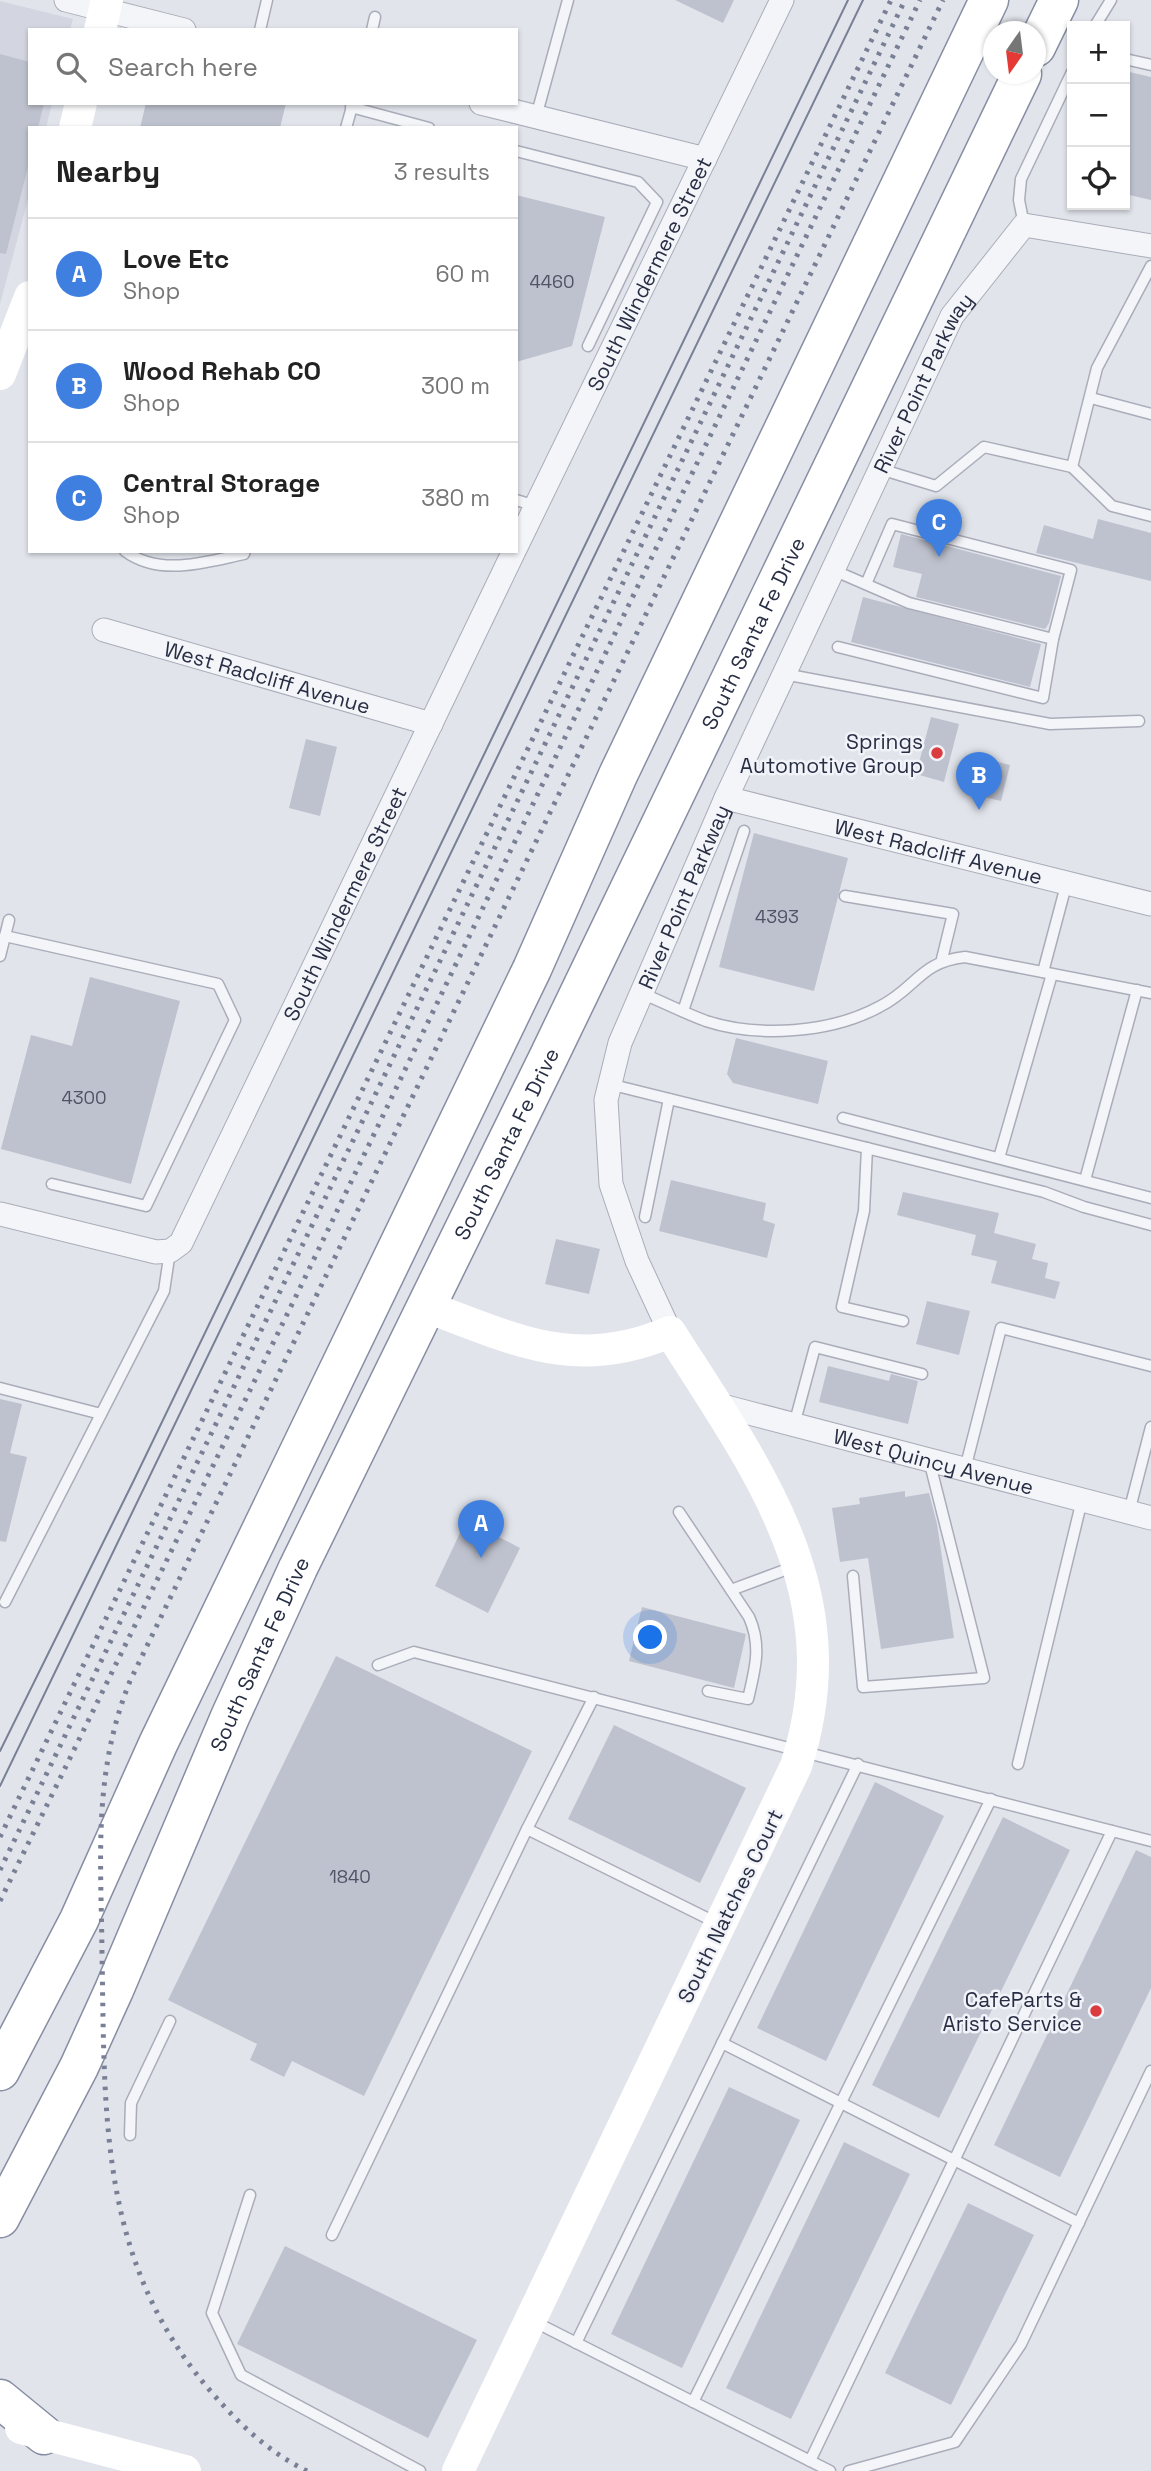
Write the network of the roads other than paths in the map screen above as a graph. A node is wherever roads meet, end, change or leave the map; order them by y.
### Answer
1 (66, 0) edge
2 (267, 0) edge
3 (568, 0) edge
4 (782, 0) edge
5 (989, 0) edge
6 (1059, 0) edge
7 (1111, 0) edge
8 (104, 13) edge
9 (375, 17) dead end
10 (1098, 21) edge
11 (1046, 25) edge
12 (175, 28) edge
13 (260, 28) edge
14 (372, 28) edge
15 (1130, 60) edge
16 (1151, 65) edge
17 (1067, 82) edge
18 (1018, 84) edge
19 (81, 105) edge
20 (352, 105) edge
21 (489, 105) edge
22 (536, 117) junction
23 (75, 126) edge
24 (347, 126) edge
25 (422, 126) edge
26 (518, 151) edge
27 (705, 159) junction
28 (1024, 225) junction
29 (1151, 246) edge
30 (1149, 273) edge
31 (28, 302) edge
32 (588, 346) dead end
33 (0, 374) edge
34 (1091, 398) junction
35 (1151, 414) edge
36 (1072, 467) junction
37 (880, 469) junction
38 (526, 503) edge
39 (1151, 516) edge
40 (518, 536) edge
41 (128, 553) edge
42 (244, 553) edge
43 (513, 553) edge
44 (833, 570) junction
45 (866, 584) junction
46 (104, 630) dead end
47 (1053, 639) junction
48 (838, 647) dead end
49 (784, 674) junction
50 (1139, 721) dead end
51 (431, 724) junction
52 (726, 798) junction
53 (744, 831) dead end
54 (1064, 893) dead end
55 (845, 896) dead end
56 (1151, 904) edge
57 (9, 920) dead end
58 (5, 936) junction
59 (0, 956) edge
60 (942, 959) junction
61 (1048, 973) junction
62 (1137, 990) junction
63 (641, 993) junction
64 (1151, 993) edge
65 (683, 1010) junction
66 (609, 1084) junction
67 (669, 1099) junction
68 (843, 1118) dead end
69 (867, 1148) junction
70 (999, 1158) junction
71 (1085, 1180) junction
72 (52, 1184) dead end
73 (1151, 1198) edge
74 (0, 1214) edge
75 (645, 1217) dead end
76 (1151, 1224) edge
77 (170, 1251) junction
78 (427, 1307) junction
79 (903, 1321) dead end
80 (670, 1332) junction
81 (1151, 1366) edge
82 (922, 1374) dead end
83 (0, 1388) edge
84 (715, 1404) junction
85 (101, 1414) junction
86 (794, 1425) junction
87 (1151, 1427) edge
88 (929, 1460) junction
89 (965, 1469) junction
90 (1082, 1500) junction
91 (679, 1512) dead end
92 (1140, 1515) edge
93 (799, 1565) junction
94 (853, 1576) dead end
95 (731, 1590) junction
96 (5, 1602) dead end
97 (378, 1665) dead end
98 (708, 1692) dead end
99 (594, 1698) junction
100 (801, 1749) junction
101 (1018, 1763) dead end
102 (858, 1764) junction
103 (990, 1799) junction
104 (527, 1829) junction
105 (1112, 1831) junction
106 (1151, 1841) edge
107 (721, 1925) junction
108 (170, 2021) dead end
109 (722, 2043) junction
110 (0, 2071) edge
111 (1151, 2071) edge
112 (841, 2103) junction
113 (54, 2115) junction
114 (130, 2135) dead end
115 (955, 2159) junction
116 (250, 2195) dead end
117 (0, 2218) edge
118 (1079, 2223) junction
119 (332, 2235) dead end
120 (0, 2245) edge
121 (530, 2320) junction
122 (576, 2343) junction
123 (0, 2399) edge
124 (693, 2402) junction
125 (0, 2423) edge
126 (44, 2434) junction
127 (810, 2461) junction
128 (185, 2471) edge
129 (420, 2471) edge
130 (458, 2471) edge
131 (830, 2471) edge
132 (849, 2471) edge

1 - 8 street
2 - 13 lane
3 - 22 lane
4 - 27 street, South Windermere Street
5 - 110 highway
6 - 11 highway
7 - 10 lane
8 - 12 street
9 - 14 lane
15 - 16 lane
17 - 28 lane
18 - 78 highway, South Santa Fe Drive
19 - 23 street
20 - 24 lane
20 - 25 lane
21 - 22 street
22 - 27 street
26 - 32 lane
27 - 38 street, South Windermere Street
28 - 29 street
28 - 37 street, River Point Parkway
30 - 34 lane
31 - 33 street
34 - 35 lane
34 - 36 lane
36 - 37 lane
36 - 39 lane
37 - 44 street, River Point Parkway
38 - 40 street, South Windermere Street
41 - 42 lane
43 - 51 street, South Windermere Street
44 - 45 lane
44 - 49 street, River Point Parkway
45 - 47 lane
45 - 47 lane
46 - 51 street, West Radcliff Avenue
47 - 48 lane
49 - 50 lane
49 - 52 street, River Point Parkway
51 - 77 street, South Windermere Street
52 - 56 street, West Radcliff Avenue
52 - 63 street, River Point Parkway
53 - 65 lane
54 - 61 lane
55 - 60 lane
57 - 58 lane
58 - 59 lane
58 - 72 lane
60 - 61 lane
60 - 65 lane
61 - 62 lane
61 - 70 lane
62 - 64 lane
62 - 71 lane
63 - 65 lane
63 - 66 street, River Point Parkway
66 - 67 lane
66 - 80 street, River Point Parkway
67 - 69 lane
67 - 75 lane
68 - 70 lane
69 - 76 lane
69 - 79 lane
70 - 71 lane
71 - 73 lane
74 - 77 street
77 - 85 lane
78 - 80 street
78 - 113 highway, South Santa Fe Drive
80 - 84 street, South Natches Court
81 - 89 lane
82 - 86 lane
83 - 85 lane
84 - 86 street, West Quincy Avenue
84 - 93 street, South Natches Court
85 - 96 lane
86 - 88 street, West Quincy Avenue
87 - 92 lane
88 - 89 street, West Quincy Avenue
88 - 94 lane
89 - 90 street, West Quincy Avenue
90 - 92 street, West Quincy Avenue
90 - 101 lane
91 - 95 lane
93 - 95 lane
93 - 100 street, South Natches Court
95 - 98 lane
97 - 99 lane
99 - 100 lane
99 - 104 lane
100 - 102 lane
100 - 107 street, South Natches Court
102 - 103 lane
102 - 109 lane
103 - 105 lane
103 - 112 lane
104 - 107 lane
104 - 119 lane
105 - 106 lane
105 - 115 lane
107 - 121 street, South Natches Court
108 - 114 lane
109 - 112 lane
109 - 122 lane
111 - 118 lane
112 - 115 lane
112 - 124 lane
113 - 117 highway, South Santa Fe Drive
113 - 120 highway
115 - 118 lane
115 - 127 lane
116 - 129 lane
118 - 132 lane
121 - 122 lane
121 - 130 street, South Natches Court
122 - 124 lane
123 - 126 highway
124 - 127 lane
125 - 126 street
126 - 128 street
127 - 131 lane

